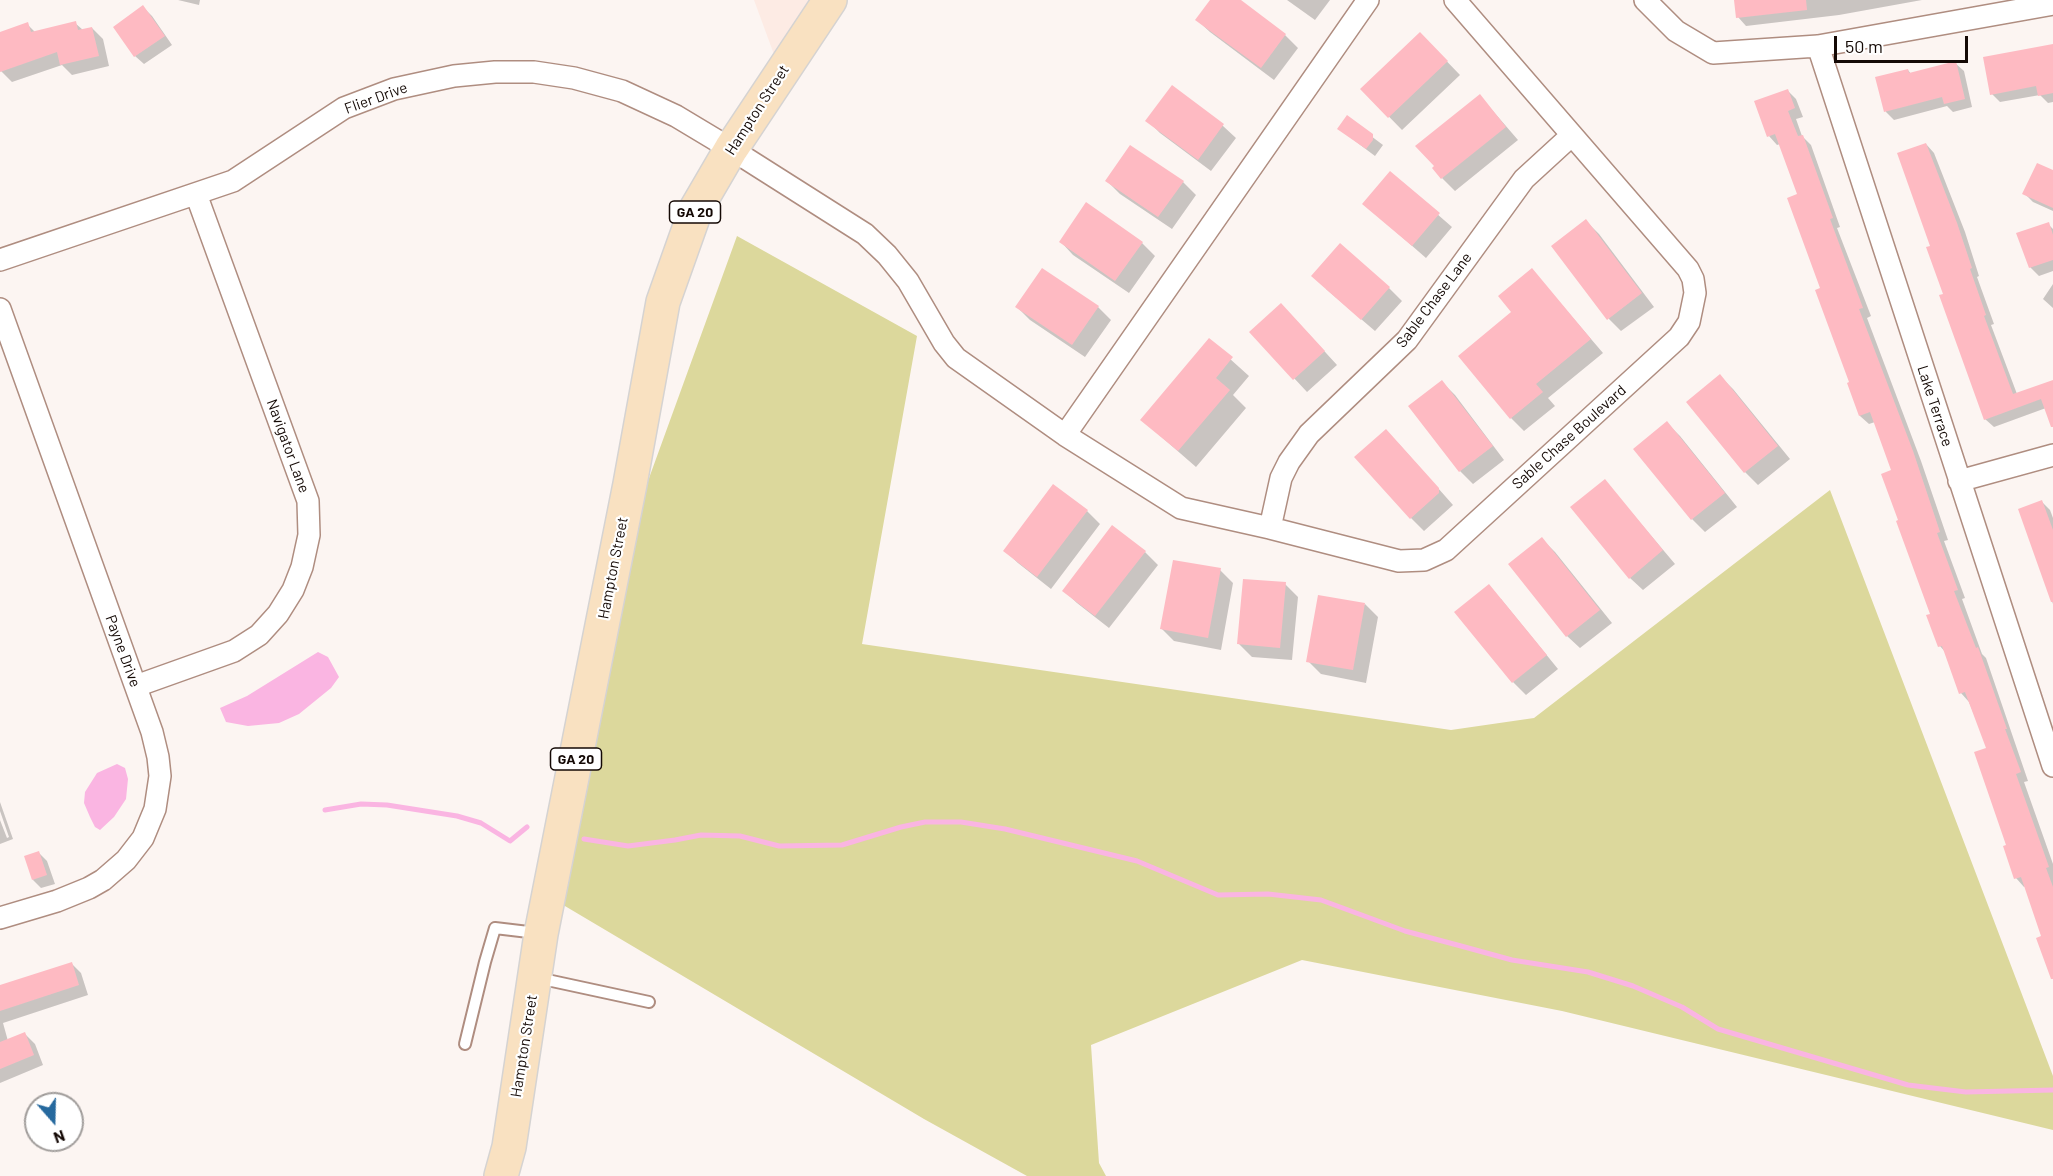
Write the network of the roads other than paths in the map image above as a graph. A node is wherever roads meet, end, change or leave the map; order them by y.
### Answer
1 (830, 0) edge
2 (1368, 0) edge
3 (1455, 0) edge
4 (1646, 0) edge
5 (2053, 4) edge
6 (1818, 46) junction
7 (1572, 135) junction
8 (731, 149) junction
9 (196, 194) junction
10 (0, 260) edge
11 (0, 309) edge
12 (1065, 435) junction
13 (2053, 455) edge
14 (1959, 481) junction
15 (1270, 528) junction
16 (136, 686) junction
17 (2053, 766) edge
18 (0, 918) edge
19 (541, 934) junction
20 (535, 977) junction
21 (649, 1002) dead end
22 (465, 1044) dead end
23 (501, 1176) edge

1 - 8 main road, Hampton Street / GA 20
2 - 12 street
3 - 7 street, Sable Chase Boulevard
4 - 6 street
5 - 6 street
6 - 14 street, Lake Terrace
7 - 15 street, Sable Chase Lane
7 - 15 street, Sable Chase Boulevard
8 - 9 street, Flier Drive
8 - 12 street, Sable Chase Boulevard
8 - 19 main road, Hampton Street / GA 20
9 - 10 street, Flier Drive
9 - 16 street, Navigator Lane
11 - 16 street, Payne Drive
12 - 15 street, Sable Chase Boulevard
13 - 14 street
14 - 17 street, Lake Terrace
16 - 18 street, Payne Drive
19 - 20 main road, Hampton Street / GA 20
19 - 22 lane
20 - 21 lane
20 - 23 main road, Hampton Street / GA 20

